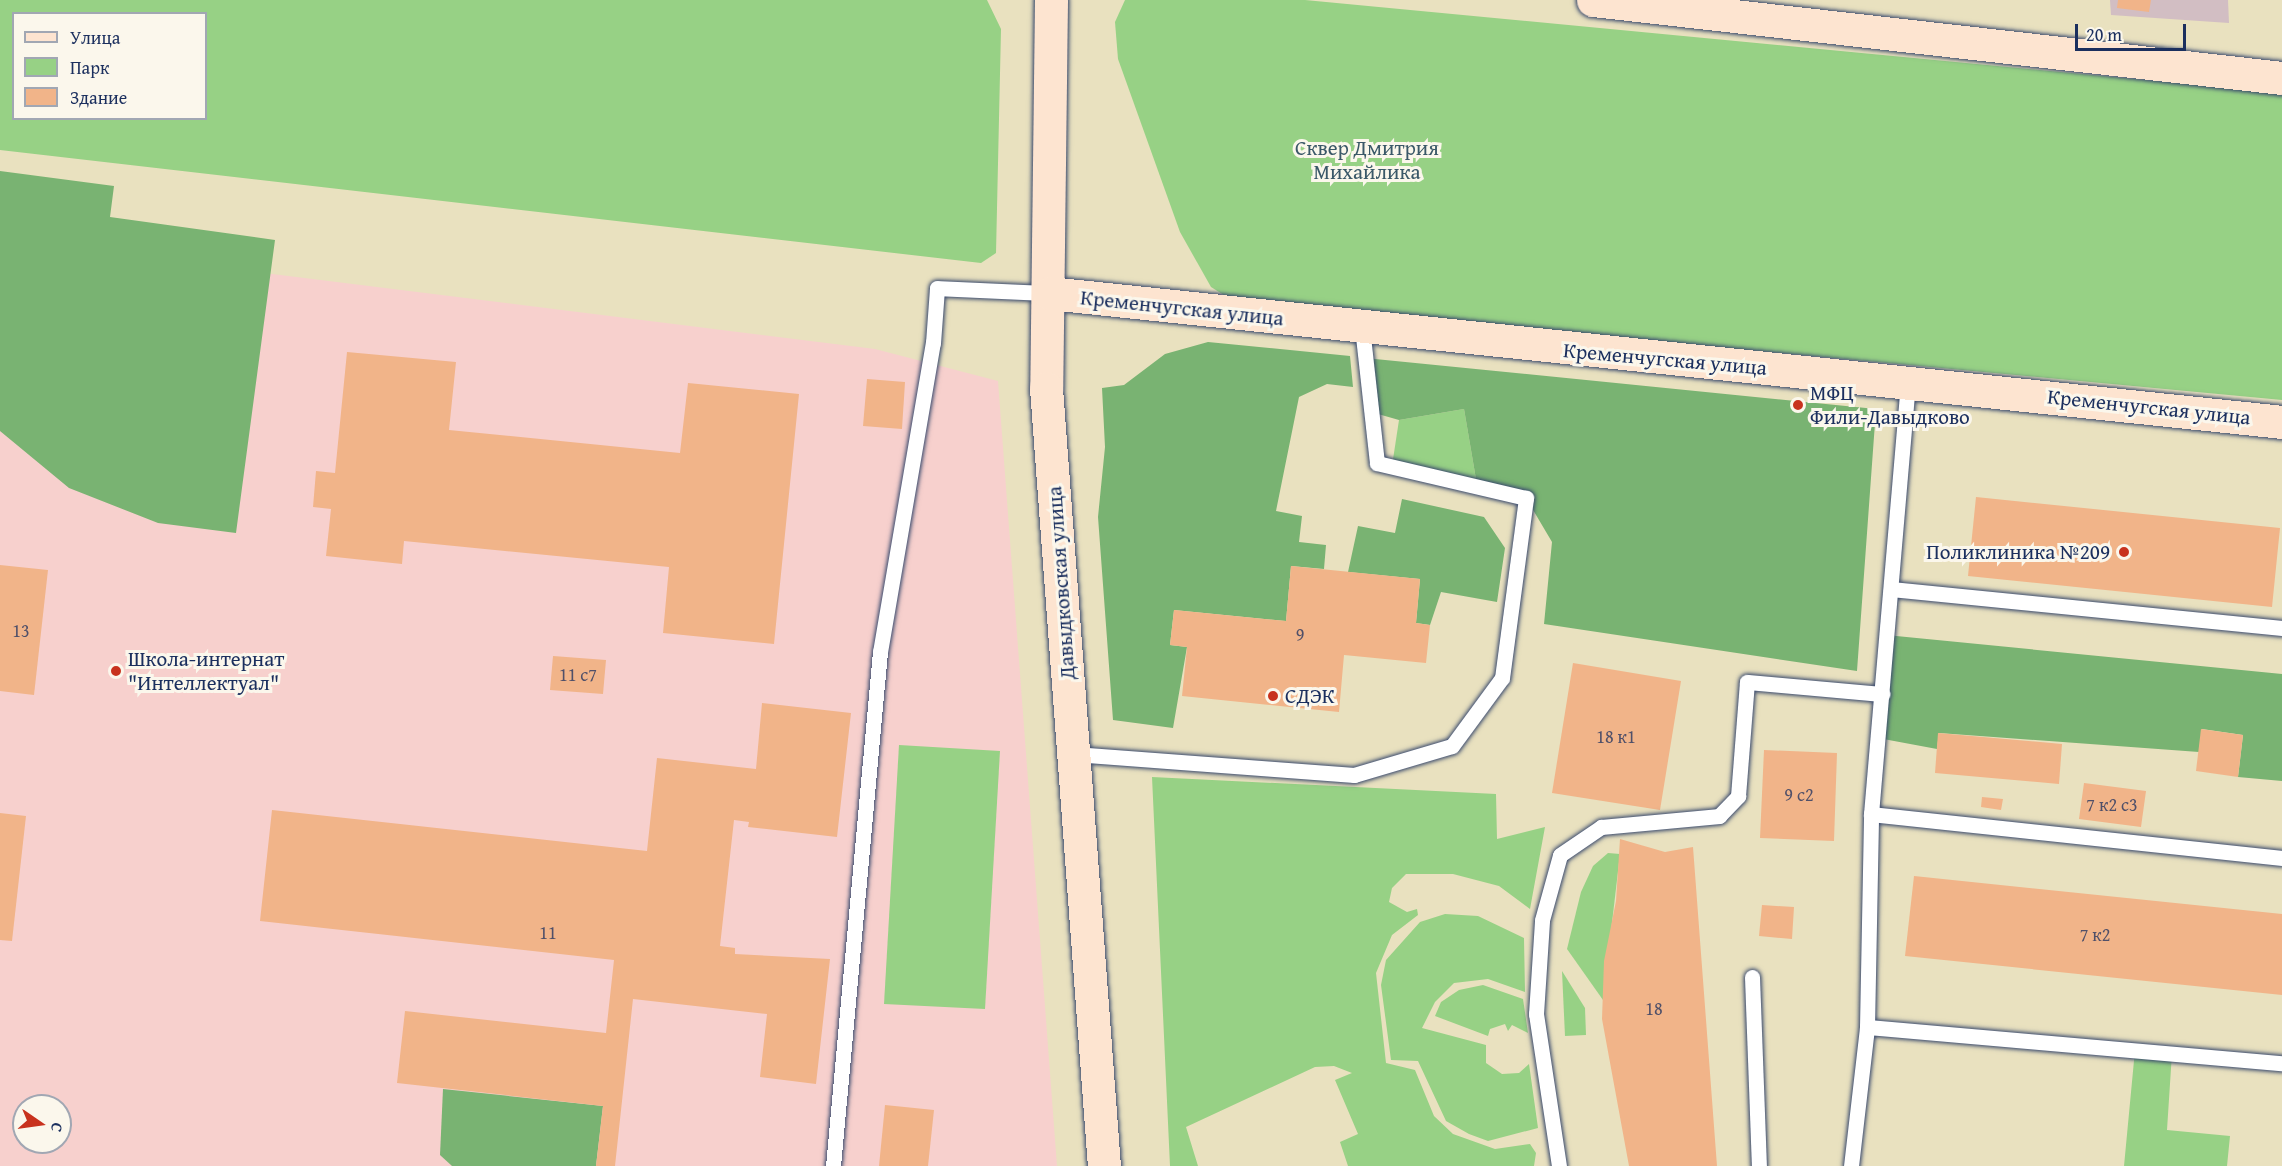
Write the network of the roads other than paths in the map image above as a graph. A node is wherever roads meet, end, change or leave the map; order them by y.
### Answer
1 (1051, 0) edge
2 (1593, 0) edge
3 (2282, 78) edge
4 (1049, 293) junction
5 (1362, 328) junction
6 (1908, 382) junction
7 (2282, 422) edge
8 (1891, 589) junction
9 (2282, 628) edge
10 (1882, 694) junction
11 (1074, 754) junction
12 (1871, 814) junction
13 (2282, 858) edge
14 (1752, 977) dead end
15 (1867, 1027) junction
16 (2282, 1063) edge
17 (833, 1166) edge
18 (1104, 1166) edge
19 (1559, 1166) edge
20 (1759, 1166) edge
21 (1851, 1166) edge

1 - 4 street, Давыдковская улица
2 - 3 street
4 - 5 street, Кременчугская улица
4 - 11 street, Давыдковская улица
4 - 17 lane
5 - 6 street, Кременчугская улица
5 - 11 lane
6 - 7 street, Кременчугская улица
6 - 8 lane
8 - 9 lane
8 - 10 lane
10 - 12 lane
10 - 19 lane
11 - 18 street, Давыдковская улица
12 - 13 lane
12 - 15 lane
14 - 20 lane
15 - 16 lane
15 - 21 lane

